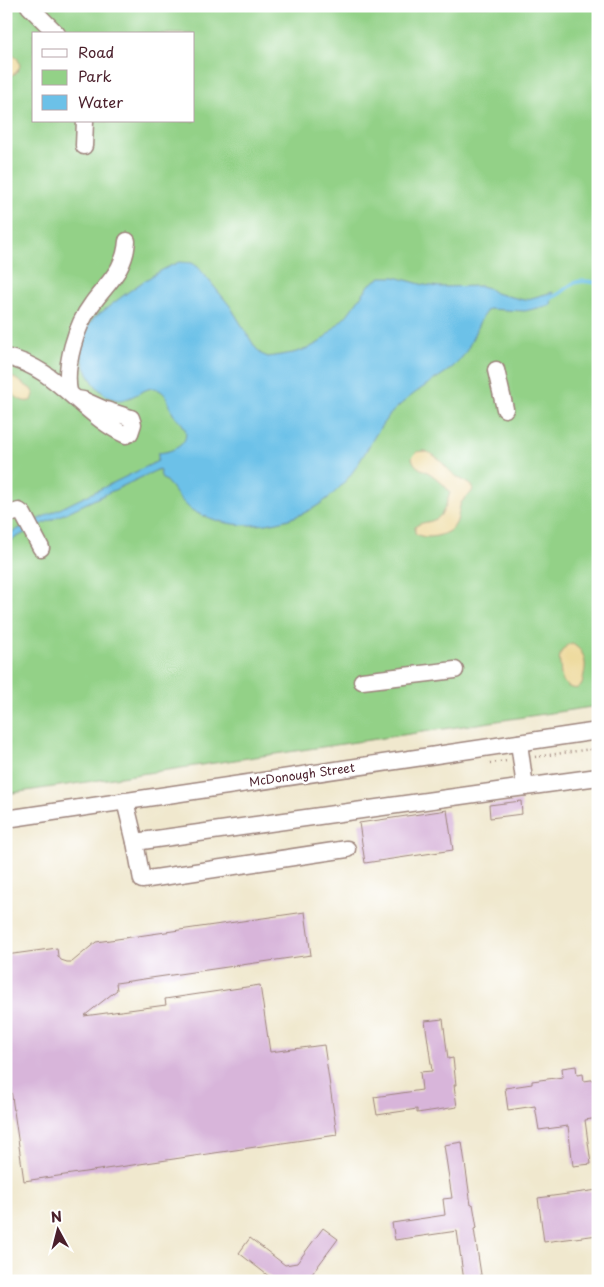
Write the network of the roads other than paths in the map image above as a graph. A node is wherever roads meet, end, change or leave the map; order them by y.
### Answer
1 (29, 6) edge
2 (55, 32) edge
3 (85, 122) edge
4 (84, 146) dead end
5 (127, 241) dead end
6 (6, 357) edge
7 (496, 370) dead end
8 (505, 408) dead end
9 (6, 515) edge
10 (39, 542) dead end
11 (455, 670) dead end
12 (362, 681) dead end
13 (598, 732) edge
14 (519, 743) junction
15 (598, 777) edge
16 (525, 788) junction
17 (125, 801) junction
18 (6, 819) edge
19 (135, 842) junction
20 (346, 849) dead end

1 - 2 street
3 - 4 street
5 - 6 street
7 - 8 street
9 - 10 street
11 - 12 street
13 - 14 street, McDonough Street
14 - 16 street
14 - 17 street, McDonough Street
15 - 16 street
16 - 19 street
17 - 18 street, McDonough Street
17 - 19 street
19 - 20 street

